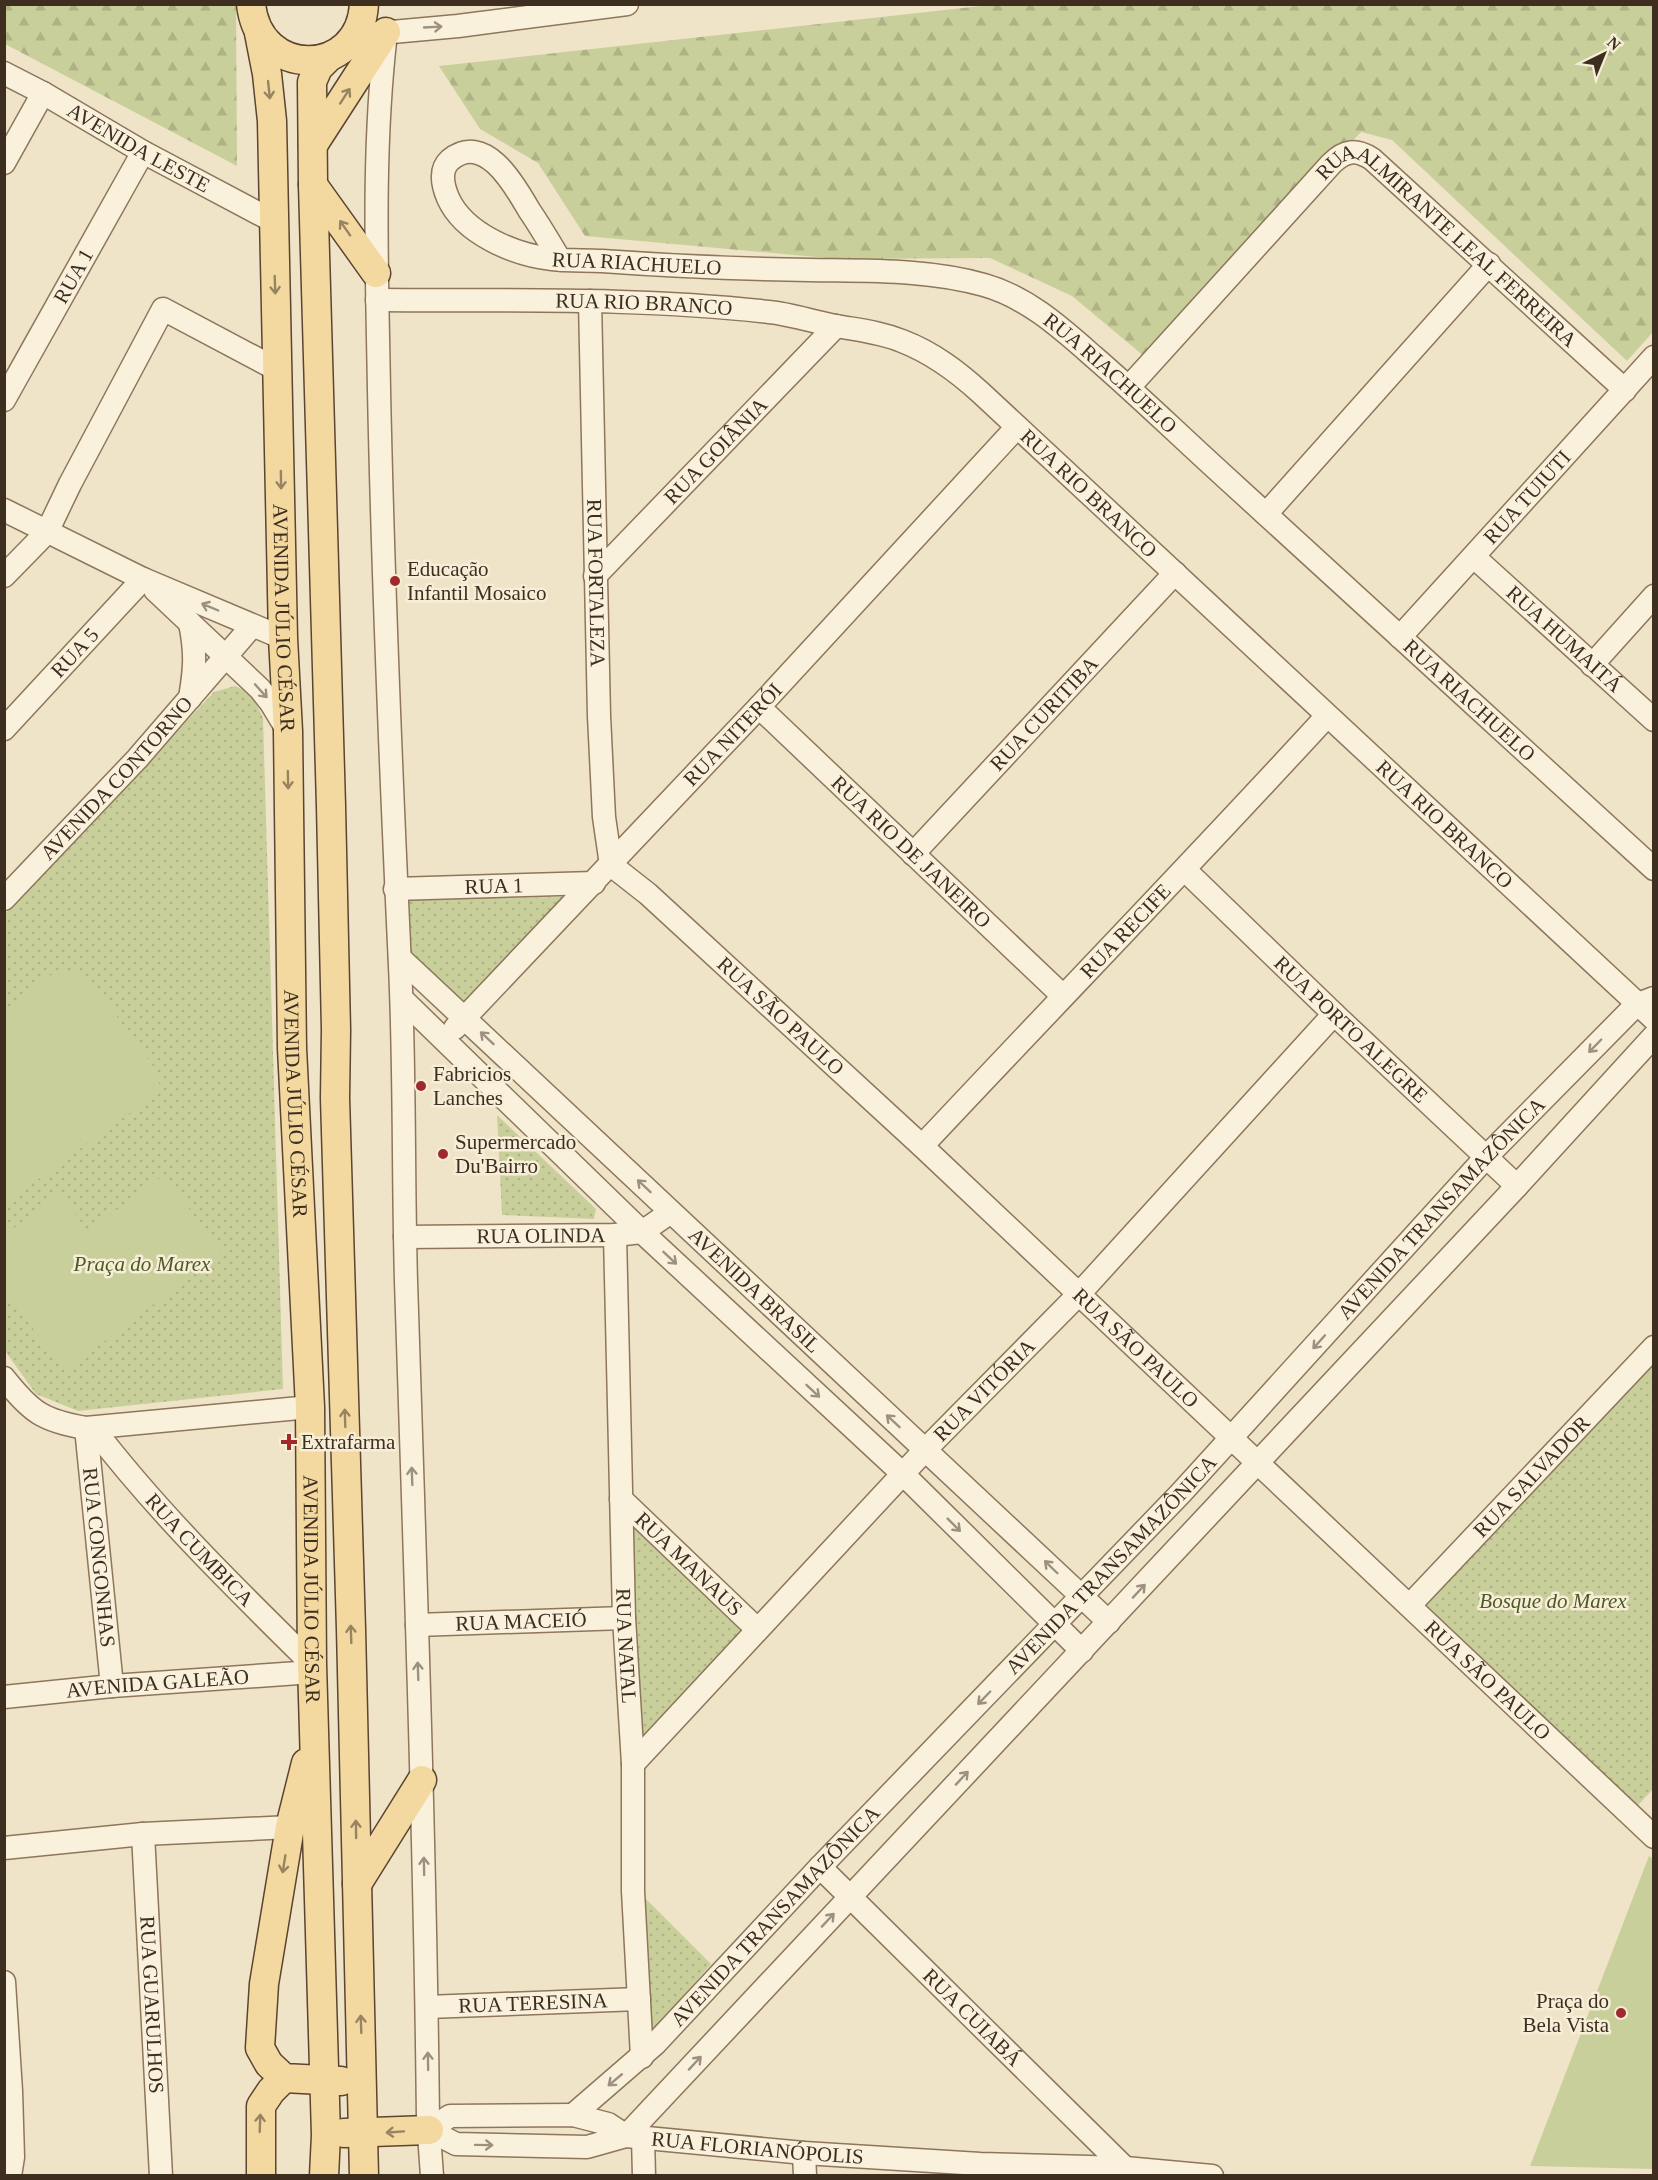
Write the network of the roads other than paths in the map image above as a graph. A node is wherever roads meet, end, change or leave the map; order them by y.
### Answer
1 (251, 4) edge
2 (364, 4) edge
3 (627, 4) edge
4 (386, 32) junction
5 (259, 33) junction
6 (354, 37) junction
7 (329, 57) junction
8 (4, 74) edge
9 (43, 93) junction
10 (313, 145) junction
11 (143, 152) junction
12 (4, 162) edge
13 (313, 185) junction
14 (273, 220) junction
15 (560, 260) junction
16 (1489, 264) junction
17 (377, 287) junction
18 (590, 301) junction
19 (836, 326) junction
20 (1653, 357) edge
21 (278, 370) junction
22 (1129, 387) junction
23 (1625, 390) junction
24 (4, 400) edge
25 (1017, 427) junction
26 (4, 510) edge
27 (1266, 514) junction
28 (47, 532) junction
29 (1474, 557) junction
30 (1175, 573) junction
31 (4, 576) edge
32 (595, 576) junction
33 (143, 579) junction
34 (1653, 596) edge
35 (190, 623) junction
36 (252, 626) junction
37 (1400, 637) junction
38 (283, 638) junction
39 (226, 656) junction
40 (1592, 665) junction
41 (190, 698) junction
42 (759, 707) junction
43 (1327, 716) junction
44 (1653, 720) edge
45 (4, 729) edge
46 (288, 731) junction
47 (913, 854) junction
48 (611, 865) junction
49 (1653, 869) edge
50 (1185, 870) junction
51 (594, 884) junction
52 (395, 889) junction
53 (4, 899) edge
54 (400, 958) junction
55 (1063, 996) junction
56 (402, 999) junction
57 (1648, 1007) edge
58 (1334, 1014) junction
59 (465, 1017) junction
60 (1653, 1036) edge
61 (444, 1040) junction
62 (922, 1146) junction
63 (1488, 1156) junction
64 (1517, 1186) junction
65 (671, 1212) junction
66 (642, 1232) junction
67 (615, 1235) junction
68 (405, 1237) junction
69 (1079, 1294) junction
70 (1653, 1347) edge
71 (4, 1378) edge
72 (310, 1407) junction
73 (89, 1428) junction
74 (1232, 1437) junction
75 (925, 1450) junction
76 (1259, 1462) junction
77 (904, 1475) junction
78 (621, 1499) junction
79 (1082, 1596) junction
80 (1410, 1605) junction
81 (624, 1618) junction
82 (1109, 1622) junction
83 (417, 1625) junction
84 (1055, 1625) junction
85 (757, 1629) junction
86 (1082, 1651) junction
87 (313, 1668) junction
88 (112, 1686) junction
89 (4, 1697) edge
90 (315, 1725) junction
91 (633, 1764) junction
92 (422, 1780) junction
93 (290, 1827) junction
94 (1652, 1833) edge
95 (143, 1834) junction
96 (4, 1848) edge
97 (820, 1867) junction
98 (357, 1884) junction
99 (850, 1897) junction
100 (4, 1982) edge
101 (639, 1999) junction
102 (427, 2007) junction
103 (642, 2056) junction
104 (284, 2078) junction
105 (324, 2080) junction
106 (361, 2082) junction
107 (8, 2088) edge
108 (573, 2115) junction
109 (362, 2132) junction
110 (429, 2132) junction
111 (326, 2135) junction
112 (634, 2137) junction
113 (805, 2164) edge
114 (1125, 2168) junction
115 (980, 2170) edge
116 (1149, 2174) edge
117 (10, 2175) edge
118 (161, 2175) edge
119 (261, 2175) edge
120 (324, 2175) edge
121 (364, 2175) edge
122 (432, 2175) edge
123 (644, 2175) edge
124 (1212, 2175) edge

1 - 5 main road, AVENIDA JÚLIO CÉSAR
2 - 6 main road
4 -> 3 street
4 - 6 street
10 -> 4 main road
4 - 17 street
5 - 7 main road
5 -> 14 main road, AVENIDA JÚLIO CÉSAR
6 - 7 main road, AVENIDA JÚLIO CÉSAR
7 - 10 main road, AVENIDA JÚLIO CÉSAR
8 - 9 street, AVENIDA LESTE
9 - 11 street, AVENIDA LESTE
9 - 12 street
10 - 13 main road, AVENIDA JÚLIO CÉSAR
11 - 14 street, AVENIDA LESTE
11 - 24 street, RUA 1
17 -> 13 main road
98 -> 13 main road, AVENIDA JÚLIO CÉSAR
14 -> 21 main road, AVENIDA JÚLIO CÉSAR
15 - 15 street, RUA RIACHUELO
15 - 22 street, RUA RIACHUELO
16 - 22 street, RUA ALMIRANTE LEAL FERREIRA
16 - 23 street, RUA ALMIRANTE LEAL FERREIRA
16 - 27 street
17 - 18 street, RUA RIO BRANCO
17 - 52 street
18 - 19 street, RUA RIO BRANCO
18 - 32 street, RUA FORTALEZA
19 - 25 street, RUA RIO BRANCO
19 - 32 street, RUA GOIÂNIA
20 - 23 street, RUA TUIUTI
21 - 28 street
21 -> 38 main road, AVENIDA JÚLIO CÉSAR
22 - 27 street, RUA RIACHUELO
23 - 29 street, RUA TUIUTI
25 - 30 street, RUA RIO BRANCO
25 - 42 street, RUA NITERÓI
26 - 28 street
27 - 37 street, RUA RIACHUELO
28 - 31 street
28 - 33 street
29 - 37 street, RUA TUIUTI
29 - 40 street, RUA HUMAITÁ
30 - 43 street, RUA RIO BRANCO
30 - 47 street, RUA CURITIBA
32 - 48 street, RUA FORTALEZA
33 - 35 street
36 -> 33 street
33 - 45 street, RUA 5
34 - 40 street
35 - 39 street
35 - 41 street
36 - 38 street
36 - 39 street, AVENIDA CONTORNO
37 - 49 street, RUA RIACHUELO
38 - 46 main road, AVENIDA JÚLIO CÉSAR
39 - 41 street, AVENIDA CONTORNO
39 -> 46 street
40 - 44 street, RUA HUMAITÁ
41 - 53 street, AVENIDA CONTORNO
42 - 47 street, RUA RIO DE JANEIRO
42 - 48 street, RUA NITERÓI
43 - 50 street, RUA RECIFE
43 - 57 street, RUA RIO BRANCO
46 -> 72 main road, AVENIDA JÚLIO CÉSAR
47 - 55 street, RUA RIO DE JANEIRO
48 - 51 street, RUA NITERÓI
48 - 62 street, RUA SÃO PAULO
50 - 55 street, RUA RECIFE
50 - 58 street, RUA PORTO ALEGRE
51 - 52 street, RUA 1
51 - 59 street, RUA NITERÓI
52 - 54 street
54 - 56 street
54 - 59 street, AVENIDA BRASIL
55 - 62 street, RUA RECIFE
56 - 61 street, AVENIDA BRASIL
56 - 68 street
57 -> 63 street, AVENIDA TRANSAMAZÔNICA
58 - 63 street, RUA PORTO ALEGRE
58 - 69 street, RUA VITÓRIA
59 - 61 street, RUA NITERÓI
65 -> 59 street, AVENIDA BRASIL
60 - 64 street, AVENIDA TRANSAMAZÔNICA
61 - 66 street, AVENIDA BRASIL
62 - 69 street, RUA SÃO PAULO
63 - 64 street, RUA PORTO ALEGRE
63 -> 74 street, AVENIDA TRANSAMAZÔNICA
64 - 76 street, AVENIDA TRANSAMAZÔNICA
65 - 66 street, RUA OLINDA
75 -> 65 street, AVENIDA BRASIL
66 - 67 street, RUA OLINDA
66 -> 77 street, AVENIDA BRASIL
67 - 68 street, RUA OLINDA
67 - 78 street, RUA NATAL
83 -> 68 street
69 - 74 street, RUA SÃO PAULO
69 - 75 street, RUA VITÓRIA
70 - 80 street, RUA SALVADOR
71 - 73 street
72 - 73 street
72 - 87 main road, AVENIDA JÚLIO CÉSAR
73 - 87 street, RUA CUMBICA
73 - 88 street, RUA CONGONHAS
74 - 76 street, RUA SÃO PAULO
74 - 79 street, AVENIDA TRANSAMAZÔNICA
75 - 77 street, RUA VITÓRIA
79 -> 75 street, AVENIDA BRASIL
76 - 80 street, RUA SÃO PAULO
82 -> 76 street, AVENIDA TRANSAMAZÔNICA
77 -> 84 street, AVENIDA BRASIL
77 - 85 street, RUA VITÓRIA
78 - 81 street, RUA NATAL
78 - 85 street, RUA MANAUS
79 - 82 street, AVENIDA BRASIL
79 - 84 street, AVENIDA TRANSAMAZÔNICA
80 - 94 street, RUA SÃO PAULO
81 - 83 street, RUA MACEIÓ
81 - 91 street, RUA NATAL
82 - 86 street, AVENIDA TRANSAMAZÔNICA
92 -> 83 street
84 - 86 street, AVENIDA BRASIL
84 -> 97 street, AVENIDA TRANSAMAZÔNICA
85 - 91 street, RUA VITÓRIA
99 -> 86 street, AVENIDA TRANSAMAZÔNICA
87 - 88 street, AVENIDA GALEÃO
87 - 90 main road, AVENIDA JÚLIO CÉSAR
88 - 89 street, AVENIDA GALEÃO
90 - 93 main road
90 - 105 main road, AVENIDA JÚLIO CÉSAR
91 - 101 street, RUA NATAL
92 - 98 main road
102 -> 92 street
93 - 95 street
93 -> 104 main road
95 - 96 street
95 - 118 street, RUA GUARULHOS
97 - 99 street, RUA CUIABÁ
97 - 103 street, AVENIDA TRANSAMAZÔNICA
106 -> 98 main road, AVENIDA JÚLIO CÉSAR
112 -> 99 street, AVENIDA TRANSAMAZÔNICA
99 - 114 street, RUA CUIABÁ
100 - 107 street
101 - 102 street, RUA TERESINA
101 - 103 street, RUA NATAL
110 -> 102 street
103 -> 108 street, AVENIDA TRANSAMAZÔNICA
104 - 105 main road
119 -> 104 main road
105 - 106 main road
105 - 111 main road, AVENIDA JÚLIO CÉSAR
106 - 109 main road, AVENIDA JÚLIO CÉSAR
107 - 117 street
108 - 110 street, RUA FLORIANÓPOLIS
108 - 112 street, RUA FLORIANÓPOLIS
110 -> 109 main road
109 - 111 main road
109 - 121 main road, AVENIDA JÚLIO CÉSAR
110 -> 112 street, RUA FLORIANÓPOLIS
110 - 122 street
111 - 120 main road, AVENIDA JÚLIO CÉSAR
112 - 113 street, RUA FLORIANÓPOLIS
112 - 123 street
113 - 115 street, RUA FLORIANÓPOLIS
114 - 115 street, RUA FLORIANÓPOLIS
114 - 116 street, RUA FLORIANÓPOLIS
116 - 124 street, RUA FLORIANÓPOLIS

